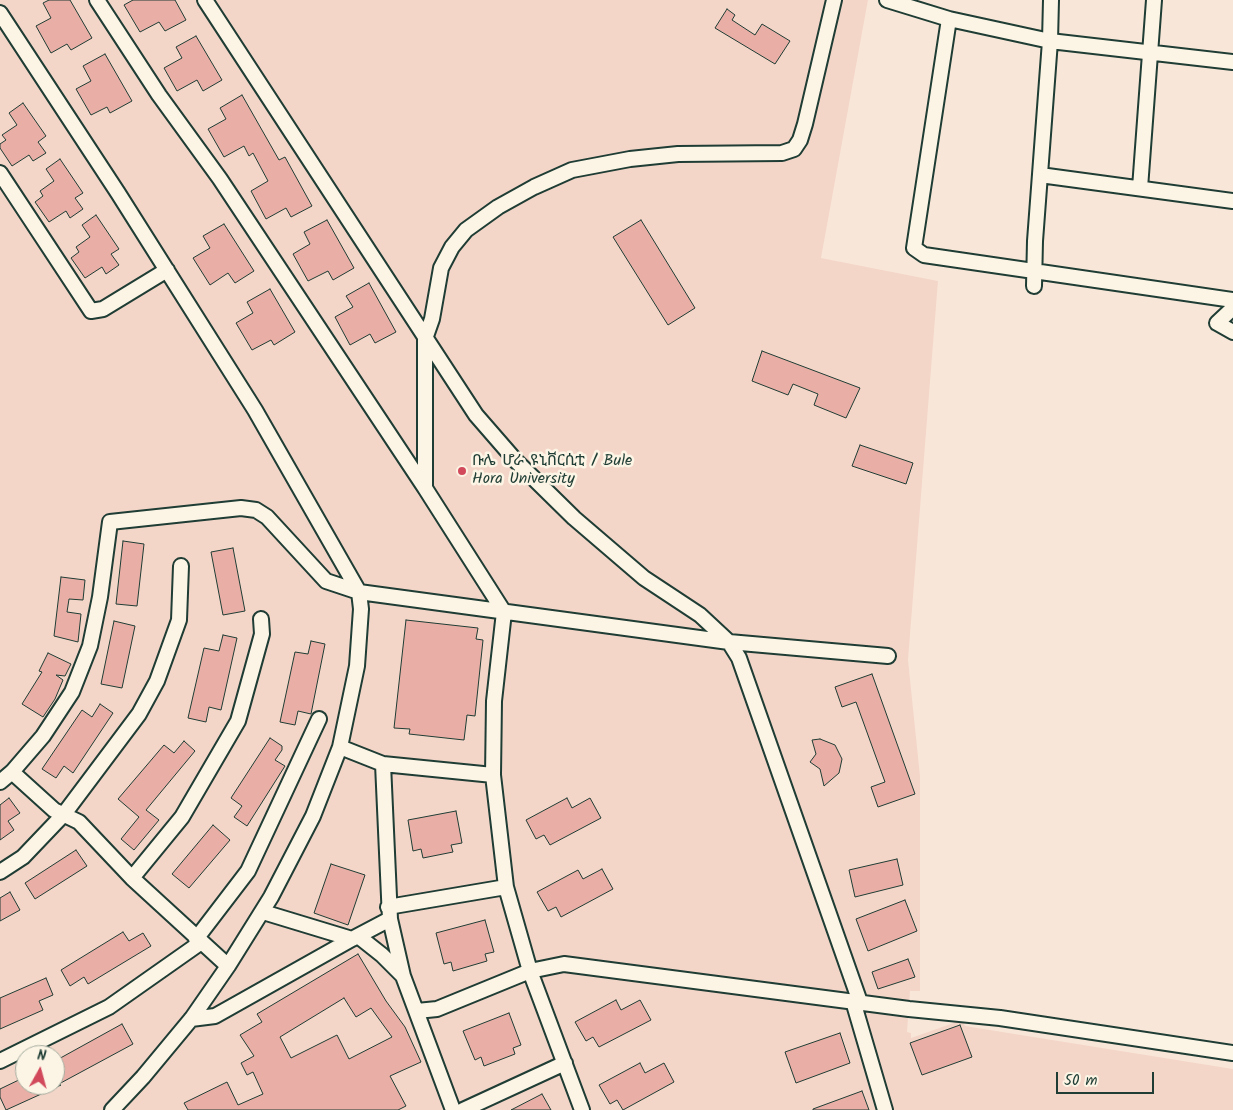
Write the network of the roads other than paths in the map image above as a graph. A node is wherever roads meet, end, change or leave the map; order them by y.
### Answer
1 (97, 0) edge
2 (205, 0) edge
3 (834, 0) edge
4 (887, 0) edge
5 (1051, 0) edge
6 (1154, 0) edge
7 (0, 13) edge
8 (949, 19) junction
9 (1050, 41) junction
10 (1152, 52) junction
11 (1233, 62) edge
12 (0, 173) edge
13 (1040, 175) junction
14 (1140, 188) junction
15 (1233, 201) edge
16 (166, 270) junction
17 (1034, 271) junction
18 (1034, 286) dead end
19 (1233, 300) edge
20 (1233, 308) edge
21 (1233, 332) edge
22 (425, 339) junction
23 (425, 488) junction
24 (181, 566) dead end
25 (358, 592) junction
26 (504, 612) junction
27 (261, 619) dead end
28 (729, 642) junction
29 (888, 656) dead end
30 (319, 719) dead end
31 (340, 747) junction
32 (383, 764) junction
33 (12, 772) junction
34 (493, 775) junction
35 (0, 782) edge
36 (64, 814) junction
37 (0, 872) edge
38 (132, 878) junction
39 (506, 887) junction
40 (263, 912) junction
41 (389, 913) junction
42 (355, 938) junction
43 (198, 941) junction
44 (228, 966) junction
45 (530, 971) junction
46 (403, 976) junction
47 (856, 1001) junction
48 (417, 1011) junction
49 (191, 1020) junction
50 (1233, 1053) edge
51 (0, 1061) edge
52 (566, 1063) junction
53 (112, 1110) edge
54 (453, 1110) edge
55 (463, 1110) edge
56 (582, 1110) edge
57 (885, 1110) edge

1 - 23 street
2 - 22 street
3 - 22 street
4 - 8 street
5 - 9 street
6 - 10 street
7 - 16 street
8 - 9 street
8 - 17 street
9 - 10 street
9 - 13 street
10 - 11 street
10 - 14 street
12 - 16 street
13 - 14 street
13 - 17 street
14 - 15 street
16 - 25 street
17 - 18 street
17 - 19 street
20 - 21 street
22 - 23 street
22 - 28 street
23 - 26 street
24 - 36 street
25 - 26 street
25 - 31 street
25 - 33 street
26 - 28 street
26 - 34 street
27 - 38 street
28 - 29 street
28 - 47 street
30 - 43 street
31 - 32 street
31 - 40 street
32 - 34 street
32 - 41 street
33 - 35 street
33 - 36 street
34 - 39 street
36 - 37 street
36 - 38 street
38 - 43 street
39 - 41 street
39 - 45 street
40 - 42 street
40 - 44 street
41 - 42 street
41 - 46 street
42 - 46 street
42 - 49 street
43 - 44 street
43 - 51 street
44 - 49 street
45 - 47 street
45 - 48 street
45 - 52 street
46 - 48 street
47 - 50 street
47 - 57 street
48 - 54 street
49 - 53 street
52 - 55 street
52 - 56 street

